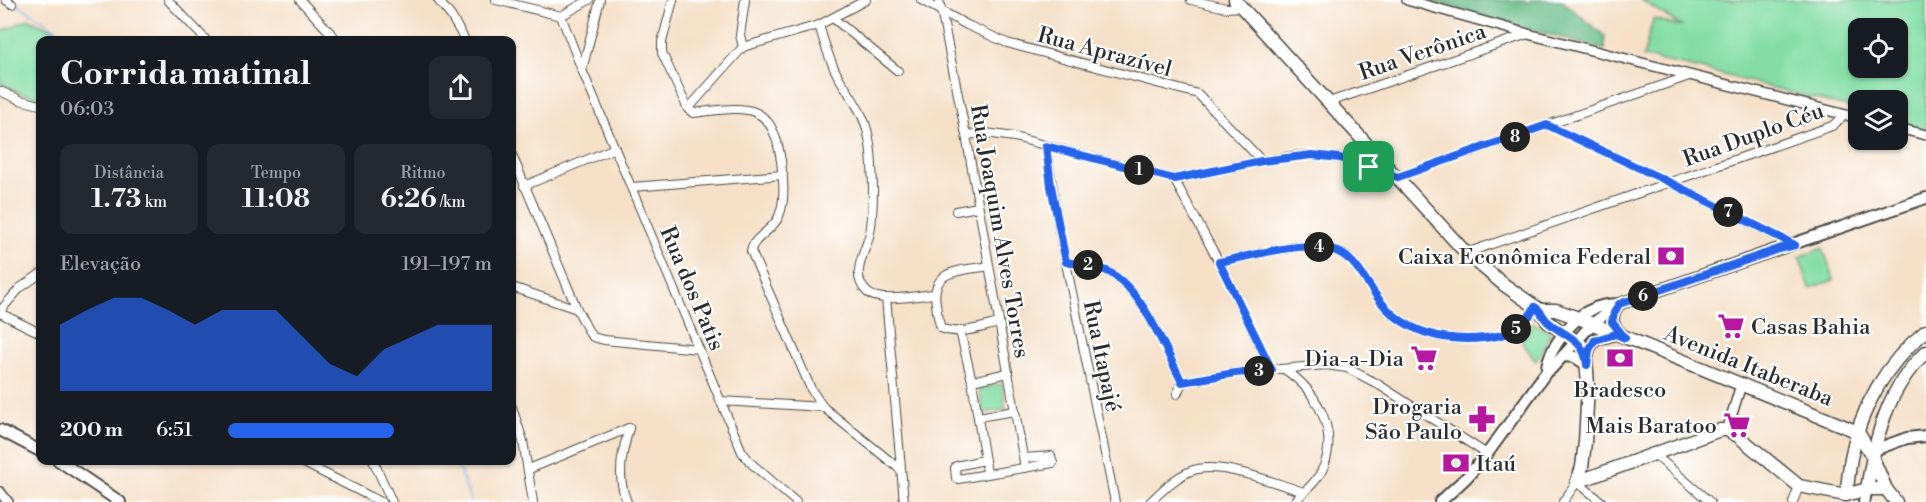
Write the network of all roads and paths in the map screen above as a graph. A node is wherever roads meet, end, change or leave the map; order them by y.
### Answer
1 (168, 0) edge
2 (300, 0) edge
3 (438, 0) edge
4 (496, 0) edge
5 (589, 0) edge
6 (600, 0) edge
7 (673, 0) edge
8 (745, 0) edge
9 (866, 0) edge
10 (921, 0) edge
11 (939, 0) edge
12 (1191, 0) edge
13 (1407, 0) edge
14 (1238, 4) edge
15 (942, 12) junction
16 (561, 16) junction
17 (833, 18) junction
18 (819, 25) junction
19 (1528, 34) junction
20 (202, 36) edge
21 (333, 36) edge
22 (463, 36) edge
23 (743, 47) junction
24 (582, 70) junction
25 (898, 70) dead end
26 (1689, 75) junction
27 (0, 91) edge
28 (1329, 102) junction
29 (36, 104) edge
30 (688, 110) junction
31 (1845, 115) junction
32 (1848, 116) edge
33 (1547, 125) junction
34 (1908, 130) edge
35 (966, 135) junction
36 (1926, 135) edge
37 (1046, 146) junction
38 (615, 148) junction
39 (1377, 154) junction
40 (1262, 161) junction
41 (516, 165) edge
42 (1369, 167) junction
43 (783, 175) junction
44 (1398, 177) junction
45 (1174, 179) junction
46 (1671, 183) junction
47 (524, 186) junction
48 (632, 187) junction
49 (1926, 198) edge
50 (978, 207) junction
51 (956, 211) dead end
52 (1795, 245) junction
53 (1466, 253) junction
54 (1066, 262) junction
55 (1219, 262) junction
56 (989, 266) junction
57 (36, 277) edge
58 (516, 287) edge
59 (934, 294) junction
60 (885, 298) junction
61 (1619, 304) junction
62 (1538, 308) junction
63 (577, 309) junction
64 (0, 312) edge
65 (1578, 318) junction
66 (999, 323) junction
67 (1592, 324) junction
68 (36, 331) edge
69 (960, 331) junction
70 (1926, 331) edge
71 (1564, 333) junction
72 (1620, 336) junction
73 (1576, 341) junction
74 (699, 349) junction
75 (1926, 352) edge
76 (1563, 356) junction
77 (1587, 365) junction
78 (1284, 369) junction
79 (1272, 370) junction
80 (1547, 371) junction
81 (1008, 373) junction
82 (972, 381) junction
83 (1182, 382) junction
84 (1741, 384) junction
85 (1177, 393) dead end
86 (721, 401) junction
87 (824, 407) junction
88 (1015, 411) junction
89 (978, 417) junction
90 (516, 419) edge
91 (1881, 424) junction
92 (0, 430) edge
93 (1727, 430) junction
94 (1858, 432) junction
95 (1926, 436) edge
96 (1907, 438) junction
97 (36, 449) edge
98 (1873, 453) junction
99 (1487, 454) junction
100 (1654, 454) junction
101 (1024, 458) junction
102 (984, 460) junction
103 (65, 465) edge
104 (308, 465) edge
105 (375, 465) edge
106 (1025, 468) junction
107 (529, 469) junction
108 (901, 470) junction
109 (987, 473) junction
110 (1577, 482) junction
111 (1799, 486) junction
112 (1867, 489) junction
113 (1886, 489) junction
114 (0, 492) edge
115 (1304, 492) junction
116 (1845, 498) edge
117 (8, 502) edge
118 (120, 502) edge
119 (381, 502) edge
120 (392, 502) edge
121 (533, 502) edge
122 (627, 502) edge
123 (796, 502) edge
124 (904, 502) edge
125 (1115, 502) edge
126 (1150, 502) edge
127 (1294, 502) edge
128 (1440, 502) edge
129 (1563, 502) edge
130 (1602, 502) edge
131 (1710, 502) edge
132 (1793, 502) edge
133 (1864, 502) edge
134 (1896, 502) edge

1 - 20 street
2 - 21 street
3 - 22 street
4 - 16 street
5 - 16 street
6 - 24 street
7 - 30 street
8 - 23 street
9 - 17 street
10 - 15 street, Rua Aprazível
11 - 15 street, Rua Joaquim Alves Torres
12 - 14 street
13 - 19 street
14 - 28 main road
15 - 35 street, Rua Joaquim Alves Torres
15 - 40 street, Rua Aprazível
16 - 24 street, Rua dos Patis
17 - 18 street
17 - 25 street
18 - 23 street
18 - 60 street
19 - 26 street
19 - 28 street, Rua Verônica
23 - 30 street
24 - 38 street, Rua dos Patis
26 - 31 street
26 - 33 street
27 - 29 street
28 - 39 main road
30 - 43 street
31 - 32 street
31 - 46 street, Rua Duplo Céu
33 - 44 street
33 - 46 street
34 - 36 street
35 - 37 street
35 - 50 street, Rua Joaquim Alves Torres
37 - 45 street
37 - 54 street, Rua Itapajé
38 - 47 street
38 - 48 street, Rua dos Patis
39 - 42 street
39 - 44 main road
40 - 42 street
40 - 45 street
41 - 47 street
42 - 44 street
43 - 48 street
43 - 87 street
44 - 53 main road
45 - 55 street
46 - 52 street
46 - 53 street, Rua Duplo Céu
47 - 63 street
48 - 74 street, Rua dos Patis
49 - 52 main road
50 - 51 street
50 - 56 street, Rua Joaquim Alves Torres
52 - 61 main road
53 - 62 main road
54 - 83 street
54 - 125 street, Rua Itapajé
55 - 62 street
55 - 79 street
56 - 59 street
56 - 66 street, Rua Joaquim Alves Torres
57 - 64 street
58 - 63 street
59 - 60 street
59 - 69 street
60 - 108 street
61 - 65 main road
61 - 67 main road
61 - 72 main road
62 - 65 main road, Avenida Itaberaba
62 - 71 main road
63 - 74 street
64 - 68 street
65 - 67 main road, Avenida Itaberaba
65 - 71 main road
66 - 69 street
66 - 81 street, Rua Joaquim Alves Torres
67 - 72 main road, Avenida Itaberaba
67 - 73 main road
69 - 82 street
70 - 94 main road
71 - 73 main road
71 - 80 main road
72 - 77 main road
72 - 84 main road, Avenida Itaberaba
73 - 76 main road
73 - 77 main road
74 - 86 street, Rua dos Patis
75 - 91 main road
76 - 77 main road
76 - 80 main road
77 - 110 main road
78 - 79 street
78 - 99 street
78 - 115 street
79 - 83 street
80 - 99 main road
81 - 82 street
81 - 88 street, Rua Joaquim Alves Torres
82 - 89 street
83 - 85 street
84 - 93 street
84 - 94 main road, Avenida Itaberaba
86 - 87 street
86 - 123 street, Rua dos Patis
87 - 108 street
88 - 89 street
88 - 101 street, Rua Joaquim Alves Torres
89 - 102 street
90 - 107 street
91 - 96 main road
91 - 98 main road
92 - 97 main road
93 - 100 main road
93 - 111 main road
94 - 98 main road
94 - 116 main road
95 - 96 main road
96 - 98 main road
98 - 112 main road
98 - 113 main road
99 - 128 main road
100 - 110 main road
100 - 131 street
101 - 106 street, Rua Joaquim Alves Torres
101 - 106 street
102 - 109 street
102 - 109 street
103 - 118 main road
104 - 119 street
105 - 120 street
106 - 109 street
107 - 121 street
107 - 122 street
108 - 124 street
110 - 129 street
110 - 130 street
111 - 116 main road
111 - 132 street
112 - 113 main road
112 - 116 main road
112 - 133 main road
113 - 134 main road
114 - 117 street
115 - 126 street
115 - 127 street

